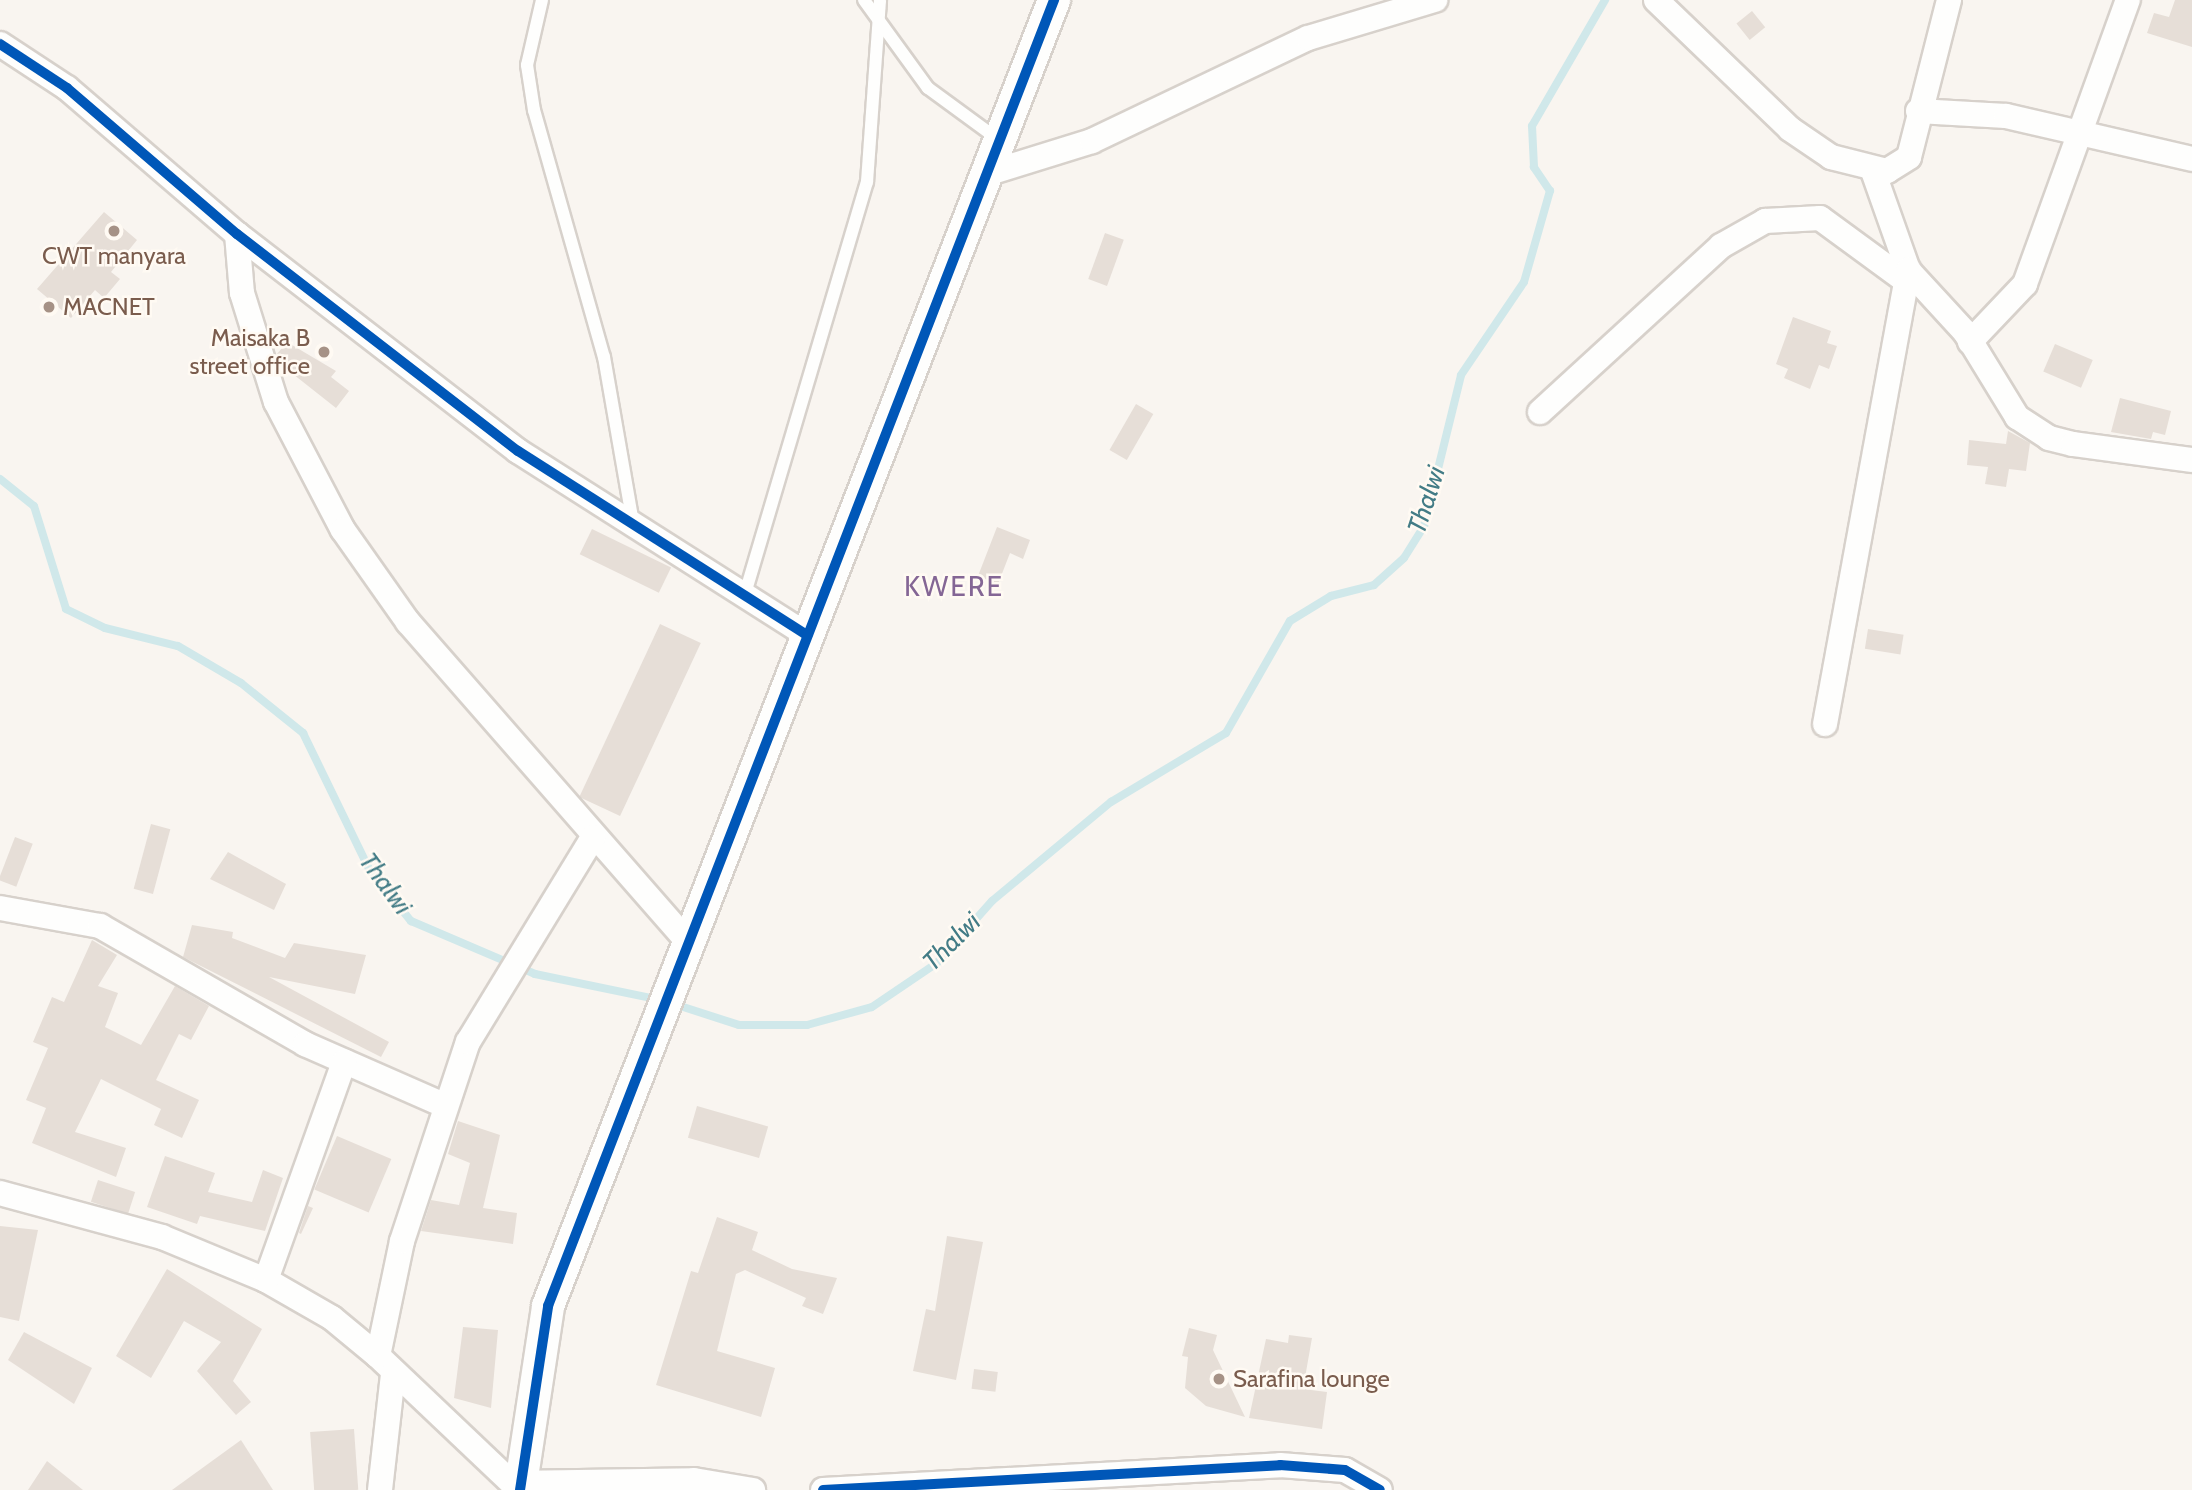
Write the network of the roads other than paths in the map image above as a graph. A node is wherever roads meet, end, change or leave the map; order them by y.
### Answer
1 (542, 0) edge
2 (864, 0) edge
3 (880, 0) edge
4 (1054, 0) edge
5 (1435, 0) edge
6 (1656, 0) edge
7 (1949, 0) edge
8 (2128, 0) edge
9 (880, 15) junction
10 (0, 44) edge
11 (1918, 111) junction
12 (2084, 134) junction
13 (999, 141) junction
14 (2192, 159) edge
15 (1873, 171) junction
16 (986, 174) junction
17 (237, 234) junction
18 (1907, 276) junction
19 (1970, 342) junction
20 (1540, 412) dead end
21 (2192, 460) edge
22 (633, 527) junction
23 (744, 600) junction
24 (807, 635) junction
25 (1825, 724) dead end
26 (593, 837) junction
27 (0, 908) edge
28 (690, 944) junction
29 (344, 1062) junction
30 (444, 1105) junction
31 (0, 1194) edge
32 (266, 1280) junction
33 (386, 1365) junction
34 (1140, 1482) edge
35 (520, 1487) edge
36 (380, 1490) edge
37 (752, 1490) edge
38 (823, 1490) edge
39 (849, 1490) edge
40 (1380, 1490) edge

1 - 22 lane
2 - 9 lane
3 - 9 lane
4 - 13 street
5 - 16 street
6 - 15 street
7 - 11 street
8 - 12 street
9 - 13 lane
9 - 23 lane
10 - 17 street
11 - 12 street
11 - 15 street
12 - 14 street
12 - 19 street
13 - 16 street
15 - 18 street
16 - 24 street
17 - 22 street
17 - 26 street
18 - 19 street
18 - 20 street
18 - 25 street
19 - 21 street
22 - 23 street
23 - 24 street
24 - 28 street
26 - 28 street
26 - 30 street
27 - 29 street
28 - 35 street
29 - 30 street
29 - 32 street
30 - 33 street
31 - 32 street
32 - 33 street
33 - 35 street
33 - 36 street
34 - 39 street
34 - 40 street
35 - 37 street
38 - 39 street

